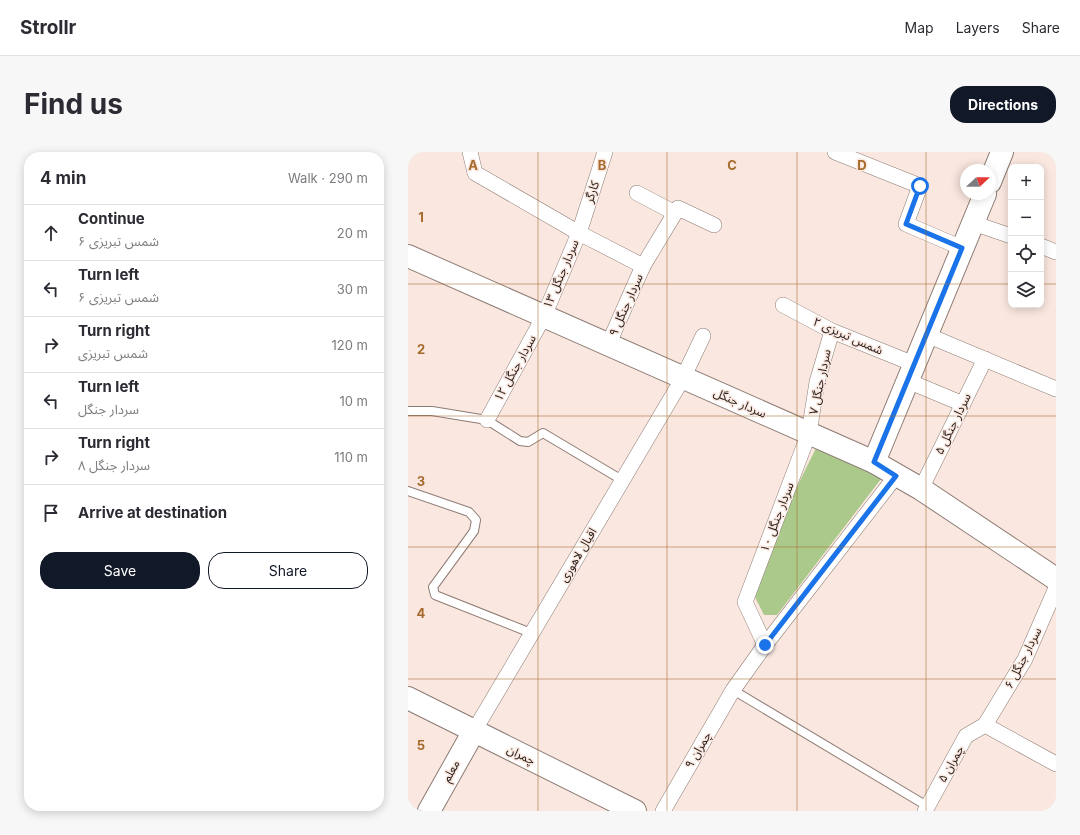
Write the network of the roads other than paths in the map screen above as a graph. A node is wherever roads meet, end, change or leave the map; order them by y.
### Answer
1 (470, 152) edge
2 (605, 152) edge
3 (835, 152) edge
4 (1002, 152) edge
5 (996, 167) edge
6 (637, 193) dead end
7 (982, 200) edge
8 (675, 213) junction
9 (973, 222) junction
10 (714, 225) dead end
11 (579, 233) junction
12 (1008, 235) edge
13 (1044, 247) edge
14 (962, 248) junction
15 (1056, 252) edge
16 (408, 256) edge
17 (643, 266) junction
18 (783, 305) dead end
19 (544, 316) junction
20 (832, 331) junction
21 (927, 335) junction
22 (703, 336) dead end
23 (608, 345) junction
24 (985, 359) junction
25 (911, 373) junction
26 (683, 378) junction
27 (1056, 389) edge
28 (962, 404) junction
29 (408, 411) edge
30 (487, 420) junction
31 (809, 433) junction
32 (874, 462) junction
33 (896, 476) junction
34 (622, 480) junction
35 (921, 489) junction
36 (408, 491) edge
37 (1056, 579) edge
38 (1056, 588) edge
39 (531, 633) junction
40 (765, 645) junction
41 (733, 690) junction
42 (408, 698) edge
43 (985, 726) junction
44 (474, 732) junction
45 (1056, 764) edge
46 (926, 809) edge
47 (429, 811) edge
48 (635, 811) edge
49 (663, 811) edge

1 - 11 street
2 - 11 street, کارگر
3 - 14 street
4 - 5 street
6 - 8 street
7 - 9 street
8 - 10 street
8 - 17 street, سردار جنگل ۹
9 - 12 street
9 - 14 street
11 - 17 street
11 - 19 street, سردار جنگل ۱۳
13 - 15 street
14 - 21 street
16 - 19 street, سردار جنگل
17 - 23 street, سردار جنگل ۹
18 - 20 street, شمس تبریزی ۲
19 - 23 street, سردار جنگل
19 - 30 street, سردار جنگل ۱۲
20 - 25 street, شمس تبریزی ۲
20 - 31 street, سردار جنگل ۷
21 - 24 street
21 - 25 street
22 - 26 street, اقبال لاهوری
23 - 26 street, سردار جنگل
24 - 27 street
24 - 28 street, سردار جنگل ۵
25 - 28 street, شمس تبریزی ۲
25 - 32 street
26 - 31 street, سردار جنگل
26 - 34 street, اقبال لاهوری
28 - 35 street, سردار جنگل ۵
29 - 30 lane
30 - 34 lane
31 - 32 street, سردار جنگل
31 - 40 street, سردار جنگل ۱۰
32 - 33 street, سردار جنگل
33 - 35 street, سردار جنگل
33 - 40 street, چمران ۹
34 - 39 street, اقبال لاهوری
35 - 37 street, سردار جنگل
36 - 39 lane
38 - 43 street, سردار جنگل ۶
39 - 44 street, اقبال لاهوری
40 - 41 street, چمران ۹
41 - 46 lane
41 - 49 street, چمران ۹
42 - 44 street, چمران
43 - 45 street
43 - 46 street, چمران ۵
44 - 47 street, معلم
44 - 48 street, چمران

